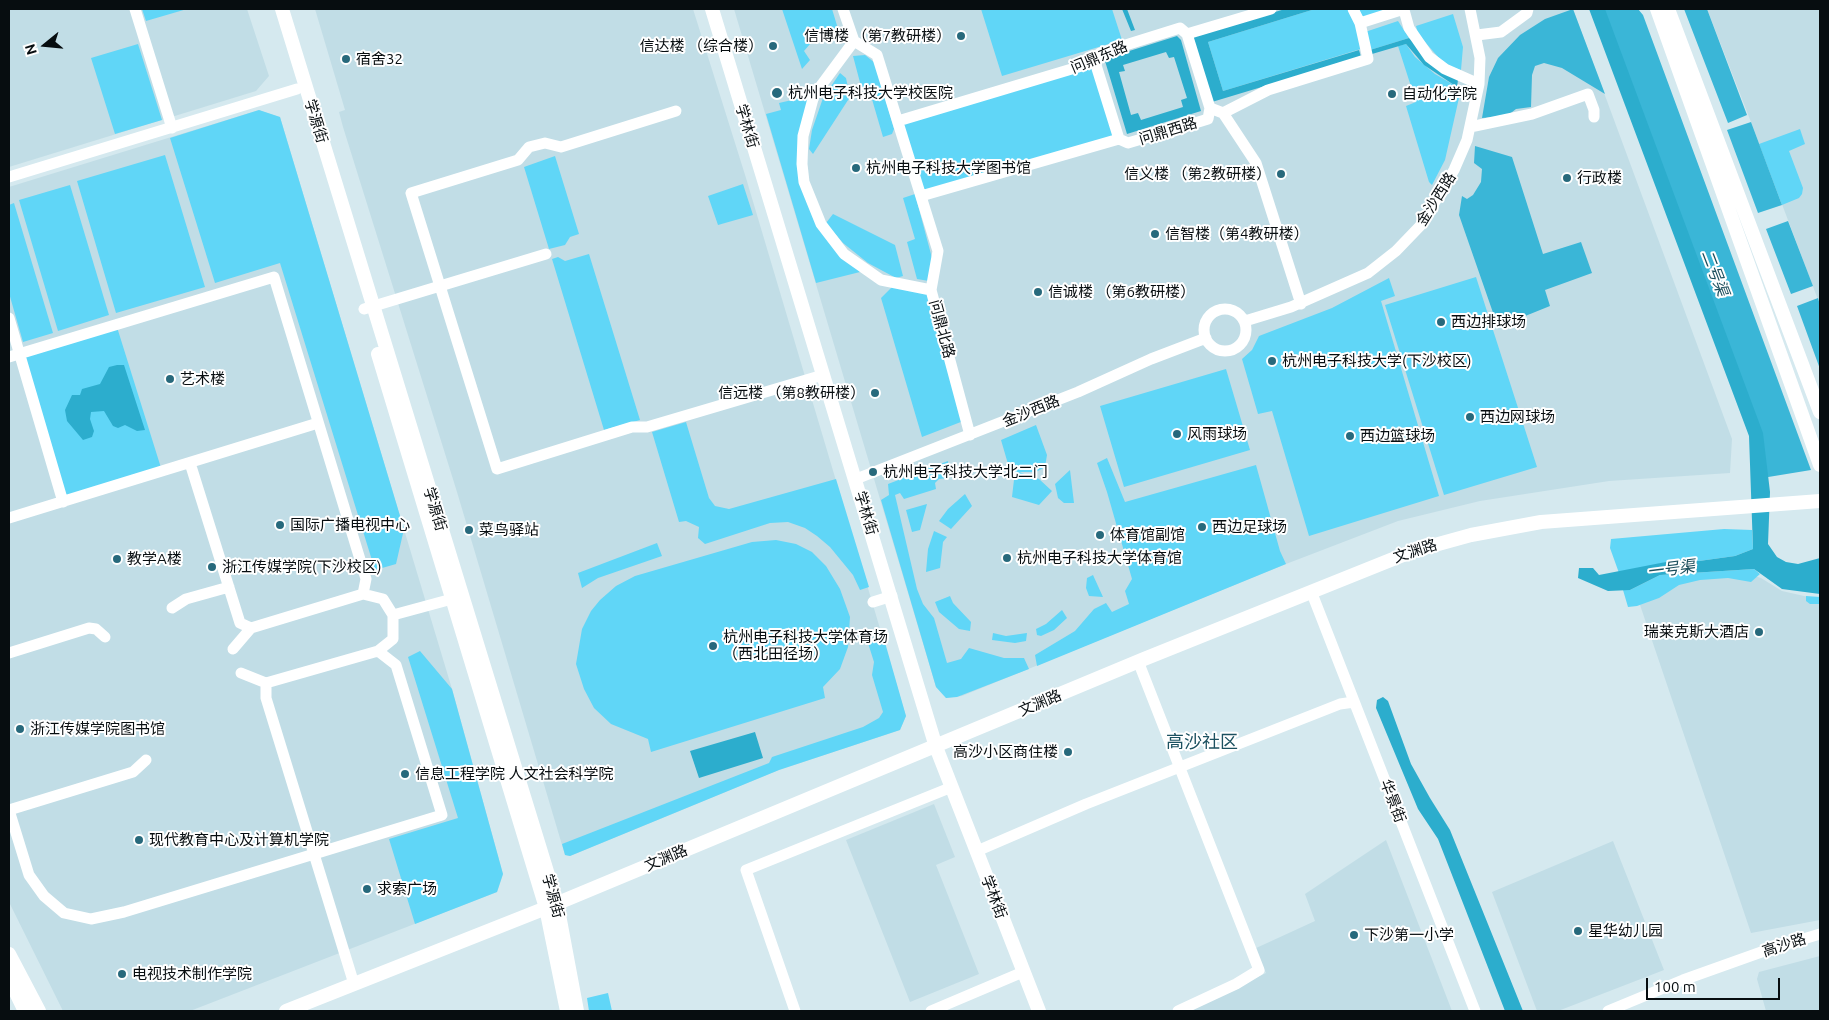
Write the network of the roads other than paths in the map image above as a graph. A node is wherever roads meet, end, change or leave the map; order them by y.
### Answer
1 (135, 9) edge
2 (272, 9) edge
3 (282, 9) edge
4 (712, 9) edge
5 (843, 9) edge
6 (1270, 9) edge
7 (1353, 9) edge
8 (1404, 9) edge
9 (1470, 9) edge
10 (1528, 9) edge
11 (1657, 9) edge
12 (1668, 9) edge
13 (1360, 24) junction
14 (1187, 34) junction
15 (1477, 35) junction
16 (854, 41) junction
17 (1095, 62) junction
18 (1479, 84) junction
19 (297, 89) junction
20 (1210, 108) junction
21 (676, 111) dead end
22 (1223, 113) junction
23 (1594, 117) dead end
24 (898, 121) junction
25 (1470, 127) junction
26 (172, 128) junction
27 (1118, 139) junction
28 (9, 178) edge
29 (921, 196) junction
30 (546, 254) dead end
31 (441, 286) junction
32 (931, 290) junction
33 (1301, 304) junction
34 (369, 308) junction
35 (9, 318) edge
36 (1245, 322) junction
37 (1206, 338) junction
38 (14, 355) edge
39 (823, 375) junction
40 (1820, 412) edge
41 (318, 424) junction
42 (970, 435) junction
43 (190, 463) junction
44 (1820, 464) edge
45 (856, 479) junction
46 (1820, 501) edge
47 (63, 502) junction
48 (9, 518) edge
49 (229, 587) junction
50 (1311, 591) junction
51 (363, 594) junction
52 (892, 596) junction
53 (452, 598) junction
54 (873, 602) dead end
55 (172, 608) dead end
56 (394, 616) junction
57 (250, 628) junction
58 (105, 637) dead end
59 (233, 649) dead end
60 (378, 651) junction
61 (9, 653) edge
62 (1138, 661) junction
63 (241, 674) dead end
64 (266, 683) junction
65 (1354, 702) junction
66 (936, 747) junction
67 (146, 760) dead end
68 (1180, 768) junction
69 (952, 787) junction
70 (9, 810) edge
71 (977, 851) junction
72 (314, 854) junction
73 (552, 906) junction
74 (1820, 934) edge
75 (9, 954) edge
76 (9, 969) edge
77 (1023, 972) junction
78 (9, 976) edge
79 (354, 984) junction
80 (23, 1005) edge
81 (39, 1011) edge
82 (286, 1011) edge
83 (567, 1011) edge
84 (577, 1011) edge
85 (795, 1011) edge
86 (931, 1011) edge
87 (1039, 1011) edge
88 (1178, 1011) edge
89 (1475, 1011) edge
90 (1608, 1011) edge

1 - 26 street
2 - 19 main road, 学源街
3 - 34 main road, 学源街
4 - 39 main road, 学林街
5 - 16 street
6 - 14 street, 问鼎东路
7 - 13 street
8 - 13 street
8 - 18 street
9 - 15 street, 金沙西路
10 - 15 street
11 - 44 main road
12 - 40 main road
13 - 22 street
14 - 17 street, 问鼎东路
14 - 20 street
15 - 18 street, 金沙西路
16 - 24 street
16 - 32 street, 问鼎北路
17 - 24 street, 问鼎东路
17 - 27 street
18 - 25 street, 金沙西路
19 - 26 street
19 - 34 main road, 学源街
20 - 22 street, 问鼎西路
20 - 27 street, 问鼎西路
21 - 31 street
22 - 33 street
23 - 25 street
24 - 29 street
25 - 33 street, 金沙西路
26 - 28 street
27 - 29 street, 问鼎西路
29 - 32 street
30 - 31 street
31 - 34 street
31 - 39 street
32 - 42 street, 问鼎北路
33 - 36 street, 金沙西路
34 - 53 main road, 学源街
34 - 73 main road, 学源街
35 - 38 street
36 - 37 street
36 - 37 street
37 - 42 street, 金沙西路
38 - 41 street
38 - 47 street
39 - 45 main road, 学林街
41 - 43 street
41 - 51 street
42 - 45 street, 金沙西路
43 - 47 street
43 - 49 street
45 - 52 main road, 学林街
46 - 50 main road, 文渊路
47 - 48 street
49 - 55 street
49 - 57 street
50 - 62 main road, 文渊路
50 - 65 street, 华景街
51 - 56 street
51 - 57 street
52 - 54 street
52 - 66 main road, 学林街
53 - 56 street
53 - 73 main road, 学源街
56 - 60 street
57 - 59 street
58 - 61 street
60 - 64 street
60 - 72 street
62 - 66 main road, 文渊路
62 - 68 street
63 - 64 street
64 - 72 street
65 - 68 street
65 - 89 street, 华景街
66 - 69 main road, 学林街
66 - 73 main road, 文渊路
67 - 70 street
68 - 71 street
68 - 88 street
69 - 71 main road, 学林街
69 - 85 street
70 - 72 street
71 - 77 main road, 学林街
72 - 79 street
73 - 79 main road, 文渊路
73 - 83 main road, 学源街
73 - 84 main road, 学源街
74 - 90 street, 高沙路
75 - 81 main road
76 - 80 highway
77 - 86 street
77 - 87 main road, 学林街
78 - 80 highway
79 - 82 main road, 文渊路

